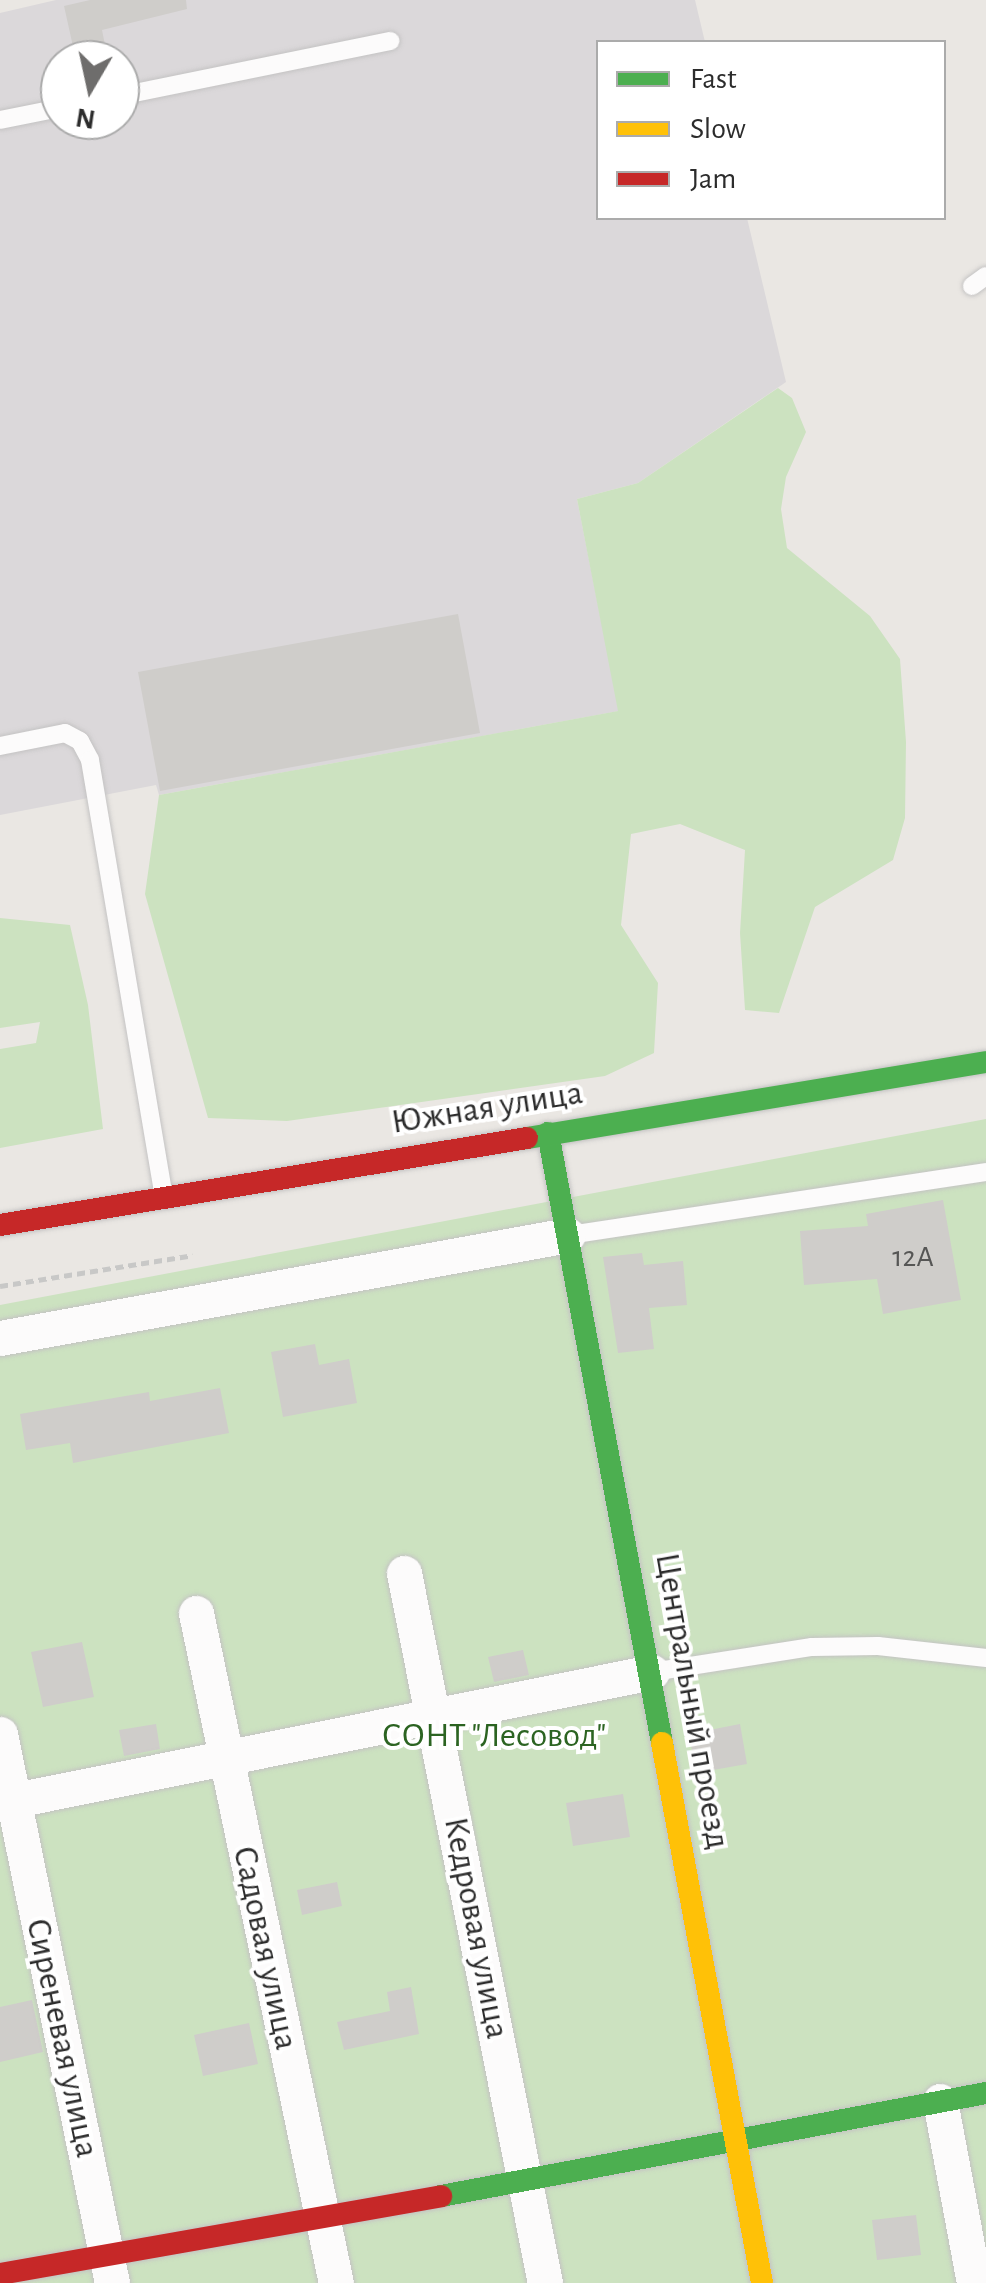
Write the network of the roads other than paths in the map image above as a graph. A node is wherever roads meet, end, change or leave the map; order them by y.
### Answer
1 (390, 41) dead end
2 (140, 92) edge
3 (40, 112) edge
4 (0, 120) edge
5 (0, 746) edge
6 (986, 1062) edge
7 (548, 1133) junction
8 (986, 1172) edge
9 (163, 1197) junction
10 (0, 1225) edge
11 (568, 1235) junction
12 (0, 1338) edge
13 (404, 1573) dead end
14 (196, 1613) dead end
15 (986, 1658) edge
16 (652, 1672) junction
17 (435, 1714) junction
18 (0, 1734) edge
19 (225, 1760) junction
20 (7, 1802) edge
21 (986, 2093) edge
22 (940, 2101) junction
23 (737, 2143) junction
24 (525, 2180) junction
25 (322, 2217) junction
26 (110, 2269) edge
27 (0, 2274) edge
28 (336, 2283) edge
29 (545, 2283) edge
30 (762, 2283) edge
31 (974, 2283) edge

1 - 2 lane
3 - 4 lane
5 - 9 lane
6 - 7 street, Южная улица
7 - 9 street, Южная улица
7 - 11 street, Центральный проезд
8 - 11 lane
9 - 10 street, Южная улица
11 - 12 street
11 - 16 street, Центральный проезд
13 - 17 street, Кедровая улица
14 - 19 street, Садовая улица
15 - 16 lane
16 - 17 street
16 - 23 street, Центральный проезд
17 - 19 street
17 - 24 street, Кедровая улица
18 - 20 street, Сиреневая улица
19 - 20 street
19 - 25 street, Садовая улица
20 - 26 street, Сиреневая улица
21 - 22 street
22 - 23 street
22 - 31 street
23 - 24 street
23 - 30 street, Центральный проезд
24 - 25 street
24 - 29 street, Кедровая улица
25 - 26 street
25 - 28 street, Садовая улица
26 - 27 street

